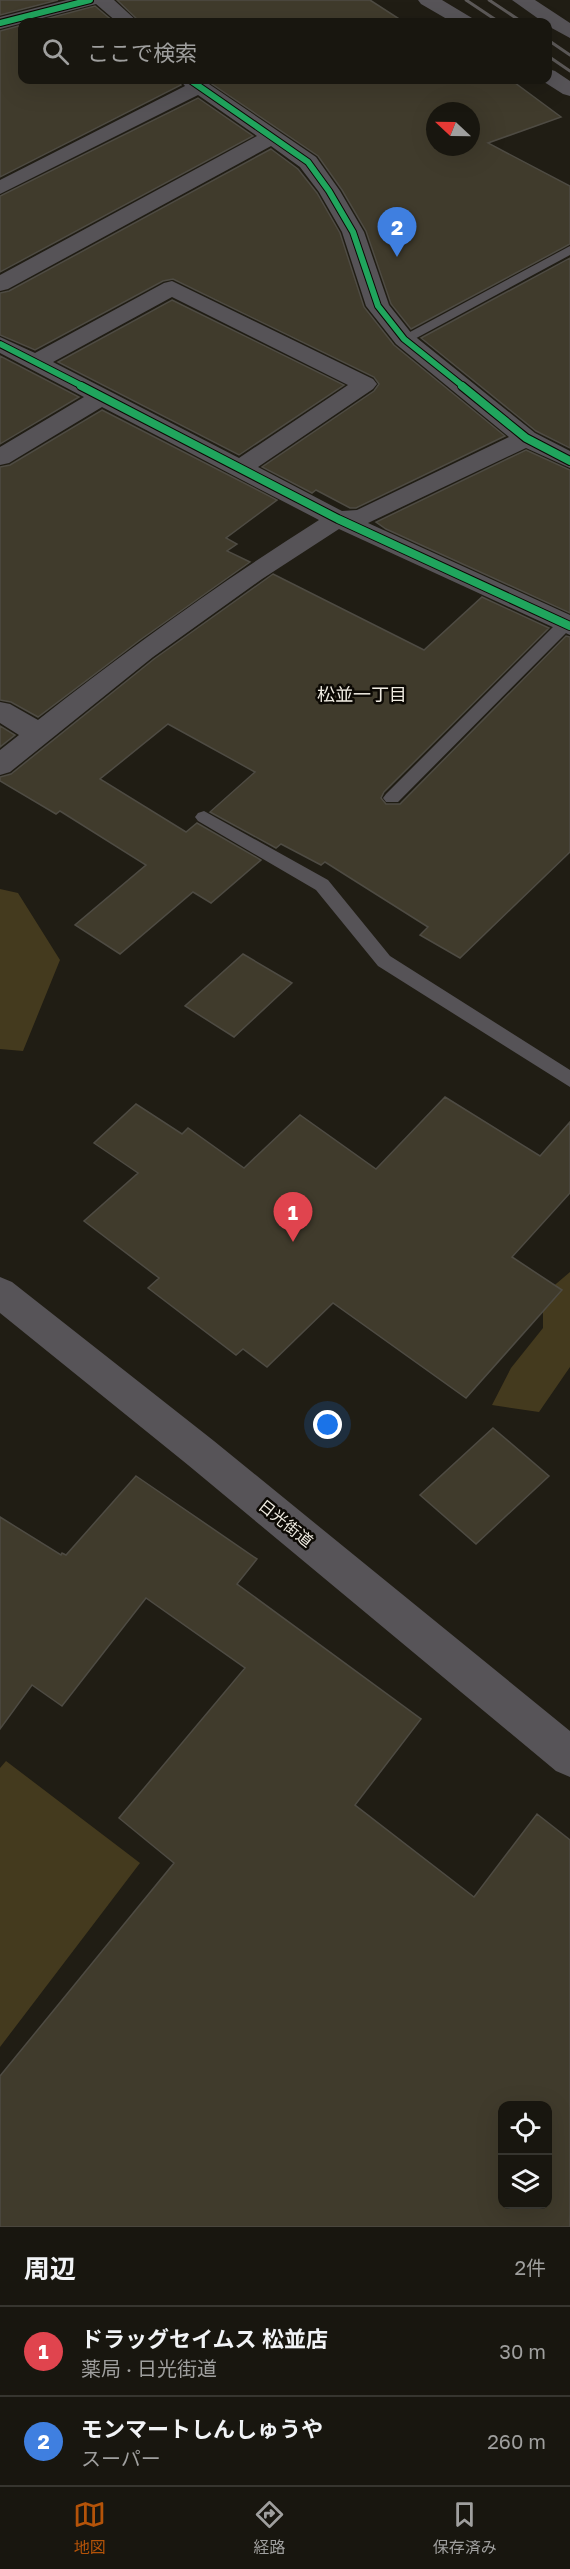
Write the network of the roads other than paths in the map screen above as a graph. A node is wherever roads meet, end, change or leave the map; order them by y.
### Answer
1 (90, 0) edge
2 (103, 0) edge
3 (428, 0) edge
4 (522, 0) edge
5 (18, 18) edge
6 (20, 18) edge
7 (123, 18) edge
8 (458, 18) edge
9 (549, 18) edge
10 (552, 20) edge
11 (0, 23) edge
12 (570, 32) edge
13 (552, 78) edge
14 (193, 84) edge
15 (196, 84) edge
16 (570, 90) edge
17 (273, 136) junction
18 (0, 188) edge
19 (570, 250) edge
20 (0, 284) edge
21 (404, 339) junction
22 (0, 344) edge
23 (35, 362) junction
24 (101, 397) junction
25 (526, 438) junction
26 (0, 458) edge
27 (570, 461) edge
28 (240, 468) junction
29 (338, 519) junction
30 (568, 625) edge
31 (0, 711) edge
32 (40, 734) junction
33 (0, 765) edge
34 (392, 798) dead end
35 (204, 817) dead end
36 (570, 1080) edge
37 (0, 1292) edge
38 (570, 1757) edge

1 - 6 street
2 - 7 street
3 - 8 main road
4 - 9 street
5 - 11 street
10 - 12 street
13 - 16 main road
14 - 18 street
15 - 17 street
17 - 20 street
17 - 21 street
19 - 21 lane
21 - 25 street
22 - 23 street
23 - 24 street
23 - 28 street
24 - 26 street
24 - 28 street
25 - 27 street
25 - 29 street
28 - 29 street
29 - 30 street
29 - 32 street
30 - 34 lane
31 - 32 street
32 - 33 street
35 - 36 lane
37 - 38 main road, 日光街道

